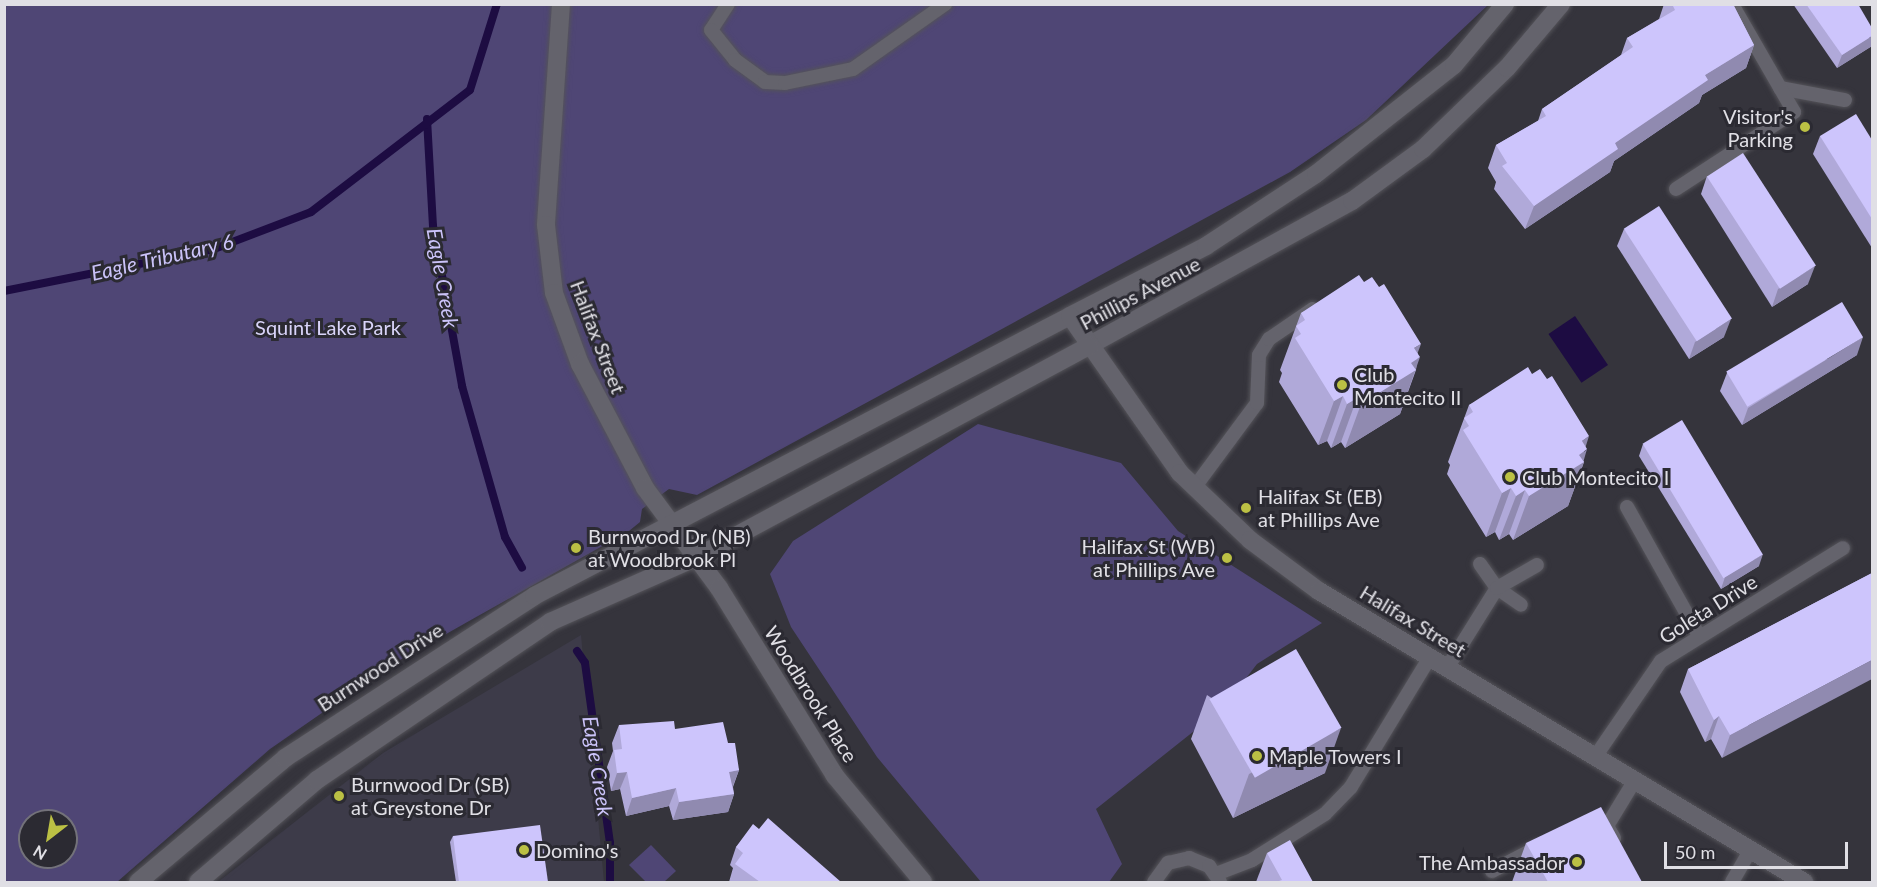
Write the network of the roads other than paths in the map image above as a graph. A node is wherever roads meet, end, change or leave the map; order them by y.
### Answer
1 (561, 4) edge
2 (728, 4) edge
3 (945, 4) edge
4 (1505, 4) edge
5 (1561, 4) edge
6 (1732, 4) edge
7 (1780, 88) junction
8 (1845, 100) dead end
9 (1676, 189) dead end
10 (1326, 300) edge
11 (1070, 316) junction
12 (1088, 346) junction
13 (1194, 488) junction
14 (1627, 507) dead end
15 (671, 523) junction
16 (1843, 548) dead end
17 (695, 558) junction
18 (1480, 564) dead end
19 (1536, 565) dead end
20 (1497, 588) junction
21 (1521, 605) dead end
22 (1699, 636) junction
23 (1430, 657) junction
24 (1447, 668) junction
25 (1595, 757) junction
26 (1635, 780) junction
27 (1589, 819) edge
28 (1607, 826) junction
29 (1552, 839) edge
30 (1620, 849) edge
31 (1750, 851) junction
32 (1492, 871) dead end
33 (1218, 878) edge
34 (138, 882) edge
35 (198, 882) edge
36 (923, 882) edge
37 (1154, 882) edge
38 (1732, 882) edge
39 (1804, 882) edge

1 - 15 street, Halifax Street
2 - 3 lane
4 - 11 street, Phillips Avenue
5 - 12 street, Phillips Avenue
6 - 7 lane
7 - 8 lane
7 - 9 lane
10 - 13 lane
11 - 12 street, Halifax Street
11 - 15 street, Phillips Avenue
12 - 13 street, Halifax Street
12 - 17 street, Phillips Avenue
13 - 23 street, Halifax Street
14 - 22 lane
15 - 17 street, Woodbrook Place
15 - 34 street, Burnwood Drive
16 - 22 lane, Goleta Drive
17 - 35 street
17 - 36 street, Woodbrook Place
18 - 20 lane
19 - 20 lane
20 - 21 lane
20 - 24 lane
22 - 25 lane, Goleta Drive
23 - 24 street, Halifax Street
23 - 33 lane
24 - 25 street, Halifax Street
25 - 26 street, Halifax Street
26 - 28 lane
26 - 31 street, Halifax Street
27 - 28 lane
28 - 30 lane
29 - 32 lane
31 - 38 lane
31 - 39 street, Halifax Street
33 - 37 lane

